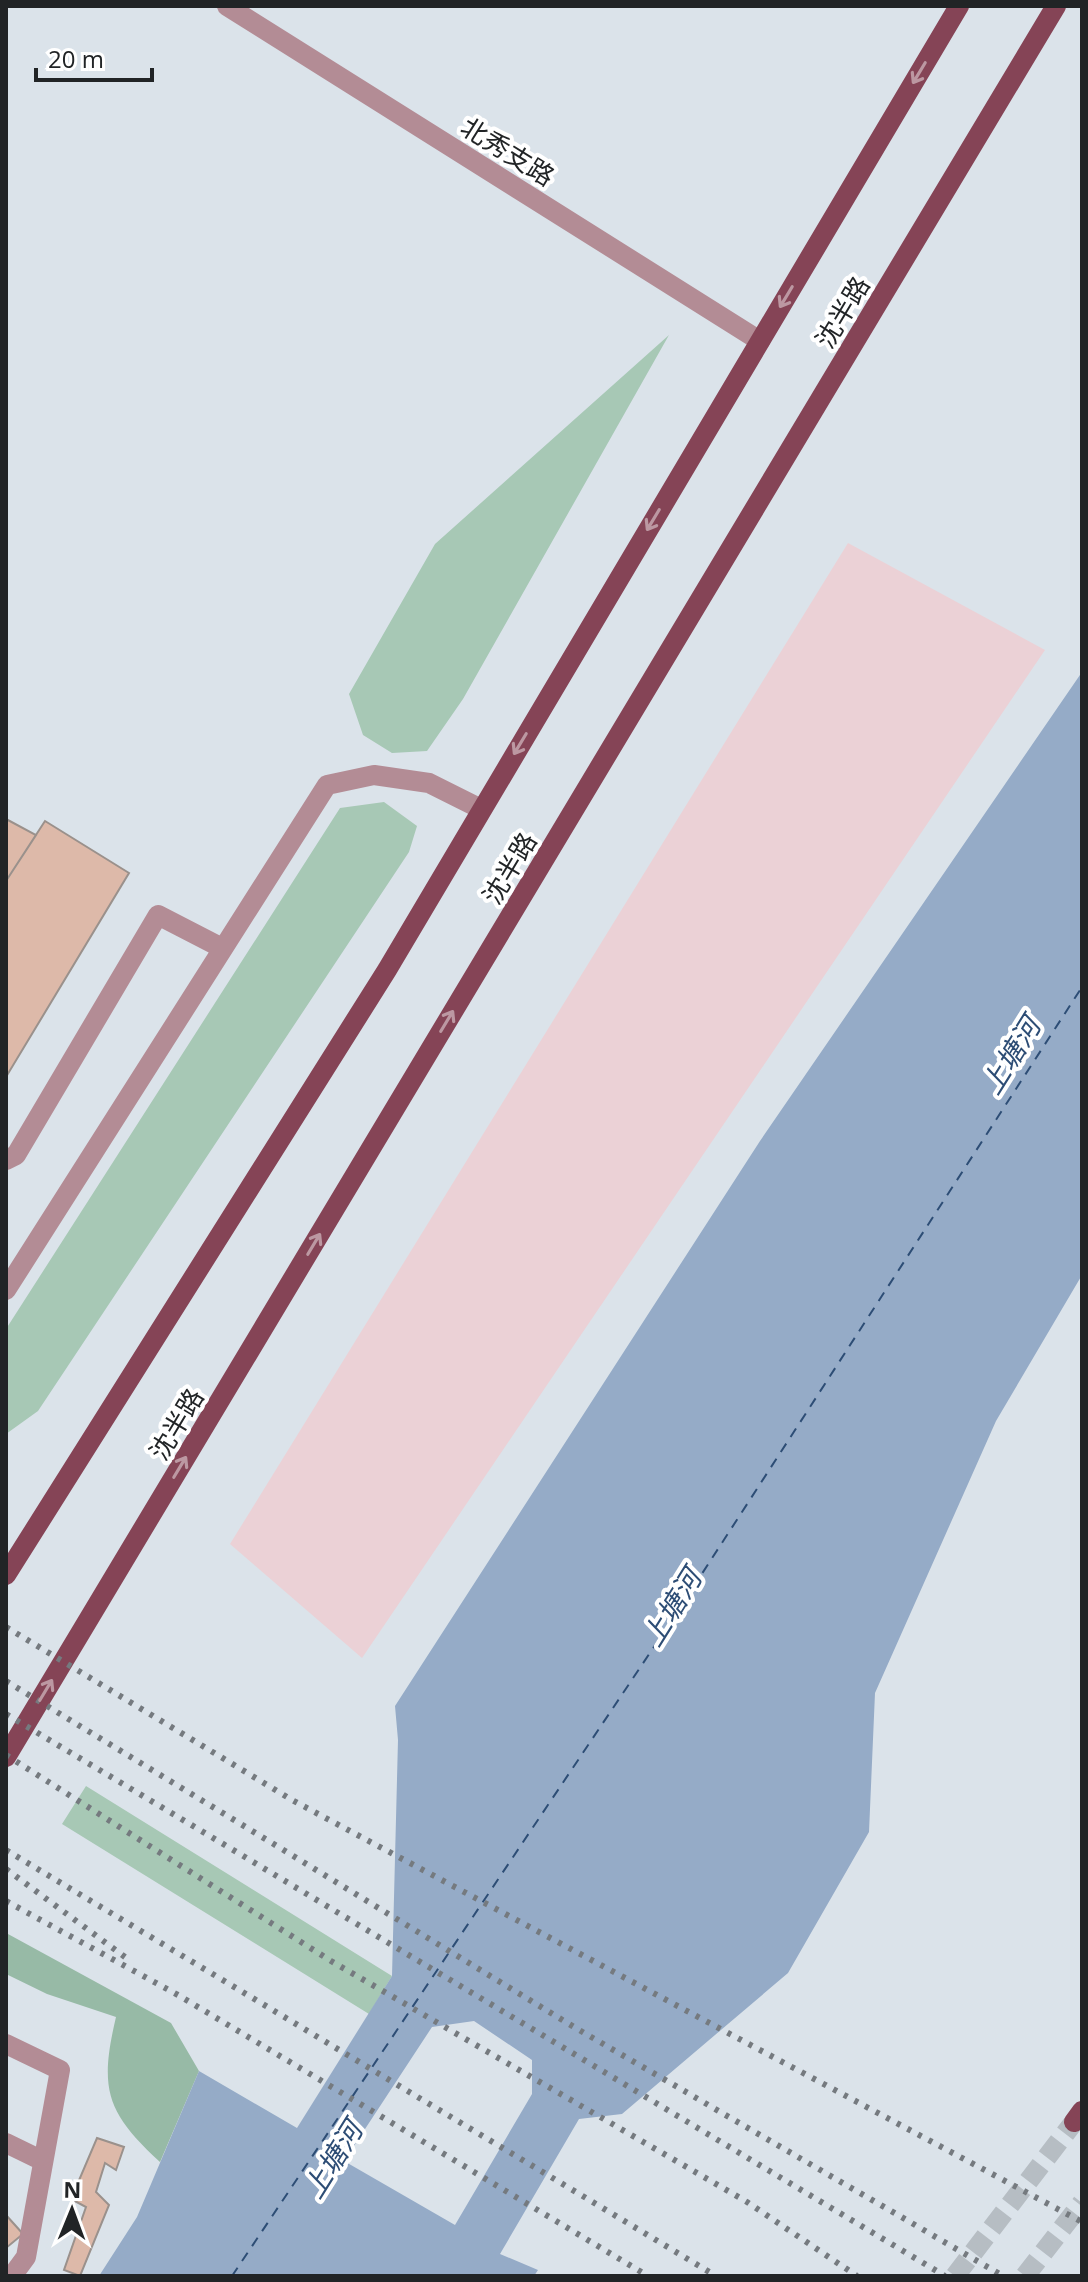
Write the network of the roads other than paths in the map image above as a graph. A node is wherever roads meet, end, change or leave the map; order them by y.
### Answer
1 (227, 6) edge
2 (959, 6) edge
3 (1056, 6) edge
4 (760, 341) junction
5 (481, 809) junction
6 (222, 948) junction
7 (6, 1160) edge
8 (6, 1290) edge
9 (6, 1575) edge
10 (6, 1757) edge
11 (6, 2044) edge
12 (6, 2143) edge
13 (43, 2161) junction
14 (12, 2276) edge

1 - 4 street, 北秀支路
2 -> 4 main road, 沈半路
10 -> 3 main road, 沈半路
4 -> 5 main road, 沈半路
5 - 6 street
5 - 9 main road, 沈半路
6 - 7 street
6 - 8 street
11 - 13 street
12 - 13 street
13 - 14 street

